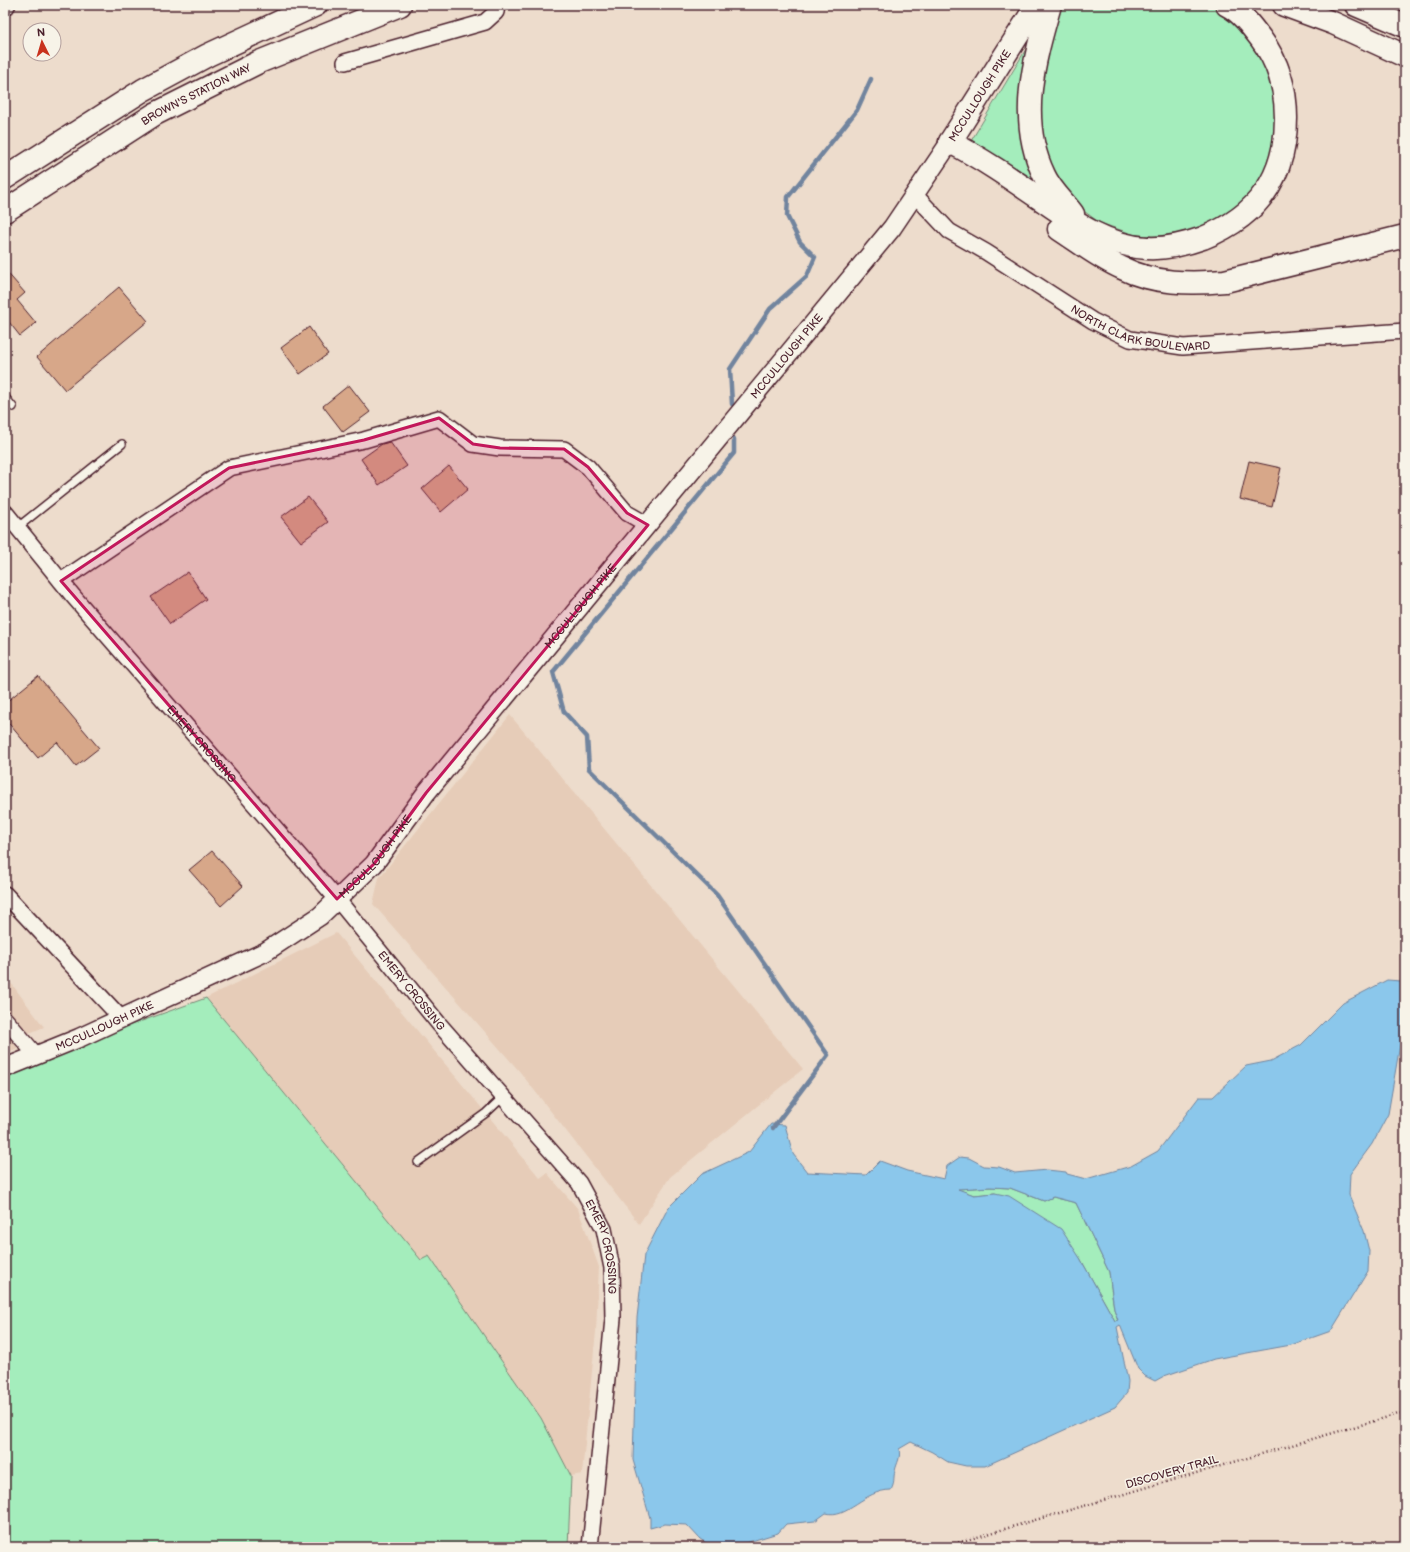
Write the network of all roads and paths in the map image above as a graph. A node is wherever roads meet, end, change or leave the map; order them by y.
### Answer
1 (316, 5) edge
2 (400, 5) edge
3 (497, 5) edge
4 (1037, 5) edge
5 (1050, 5) edge
6 (1227, 5) edge
7 (1284, 5) edge
8 (1356, 5) edge
9 (1405, 26) edge
10 (1405, 56) edge
11 (345, 62) dead end
12 (950, 142) junction
13 (5, 178) edge
14 (914, 194) junction
15 (5, 211) edge
16 (1085, 230) junction
17 (1405, 236) edge
18 (1405, 332) edge
19 (5, 397) edge
20 (13, 407) dead end
21 (122, 444) dead end
22 (5, 512) edge
23 (648, 525) junction
24 (18, 527) junction
25 (61, 581) junction
26 (5, 894) edge
27 (337, 899) junction
28 (121, 1018) junction
29 (5, 1019) edge
30 (36, 1055) junction
31 (5, 1068) edge
32 (503, 1097) junction
33 (418, 1162) dead end
34 (1405, 1412) edge
35 (590, 1547) edge
36 (943, 1547) edge

1 - 13 main road
2 - 15 main road, BROWN'S STATION WAY
3 - 11 street
4 - 12 main road, MCCULLOUGH PIKE
5 - 16 main road
6 - 16 main road
7 - 10 main road
8 - 9 main road
12 - 14 street, MCCULLOUGH PIKE
12 - 16 main road
12 - 17 main road
14 - 18 street, NORTH CLARK BOULEVARD
14 - 23 street, MCCULLOUGH PIKE
19 - 20 lane
21 - 24 lane
22 - 24 street, EMERY CROSSING
23 - 25 street
23 - 27 street, MCCULLOUGH PIKE
24 - 25 street, EMERY CROSSING
25 - 27 street, EMERY CROSSING
26 - 28 street
27 - 28 street, MCCULLOUGH PIKE
27 - 32 street, EMERY CROSSING
28 - 30 street, MCCULLOUGH PIKE
29 - 30 street
30 - 31 street, MCCULLOUGH PIKE
32 - 33 lane
32 - 35 street, EMERY CROSSING
34 - 36 path, DISCOVERY TRAIL

